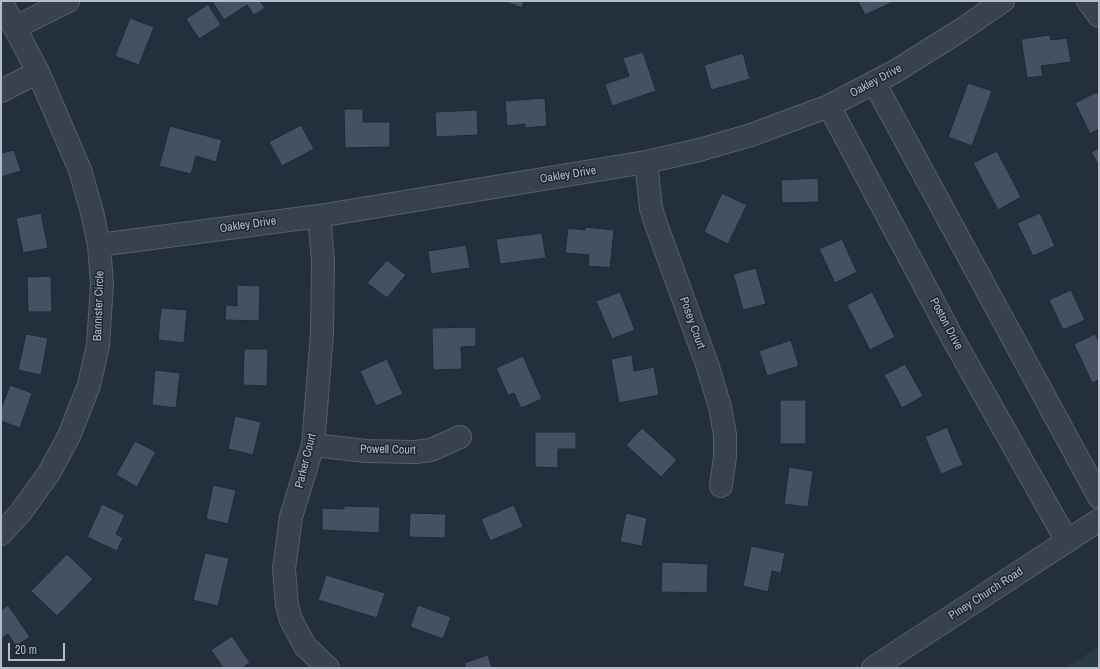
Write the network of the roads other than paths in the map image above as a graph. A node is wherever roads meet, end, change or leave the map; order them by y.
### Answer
1 (1, 1) edge
2 (68, 1) edge
3 (1003, 1) edge
4 (1088, 1) edge
5 (1099, 16) edge
6 (16, 26) junction
7 (38, 72) junction
8 (874, 82) junction
9 (1, 90) edge
10 (829, 106) junction
11 (646, 162) junction
12 (319, 216) junction
13 (99, 245) junction
14 (460, 437) dead end
15 (313, 445) junction
16 (721, 486) dead end
17 (1099, 497) edge
18 (1099, 520) edge
19 (1, 534) edge
20 (1067, 541) junction
21 (328, 668) edge
22 (873, 668) edge

1 - 6 street, Bannister Circle
2 - 6 street
3 - 8 street, Oakley Drive
4 - 5 street
6 - 7 street, Bannister Circle
7 - 9 street
7 - 13 street, Bannister Circle
8 - 10 street, Oakley Drive
8 - 17 street
10 - 11 street, Oakley Drive
10 - 20 street, Poston Drive
11 - 12 street, Oakley Drive
11 - 16 street, Posey Court
12 - 13 street, Oakley Drive
12 - 15 street, Parker Court
13 - 19 street, Bannister Circle
14 - 15 street, Powell Court
15 - 21 street, Parker Court
18 - 20 street, Piney Church Road
20 - 22 street, Piney Church Road

